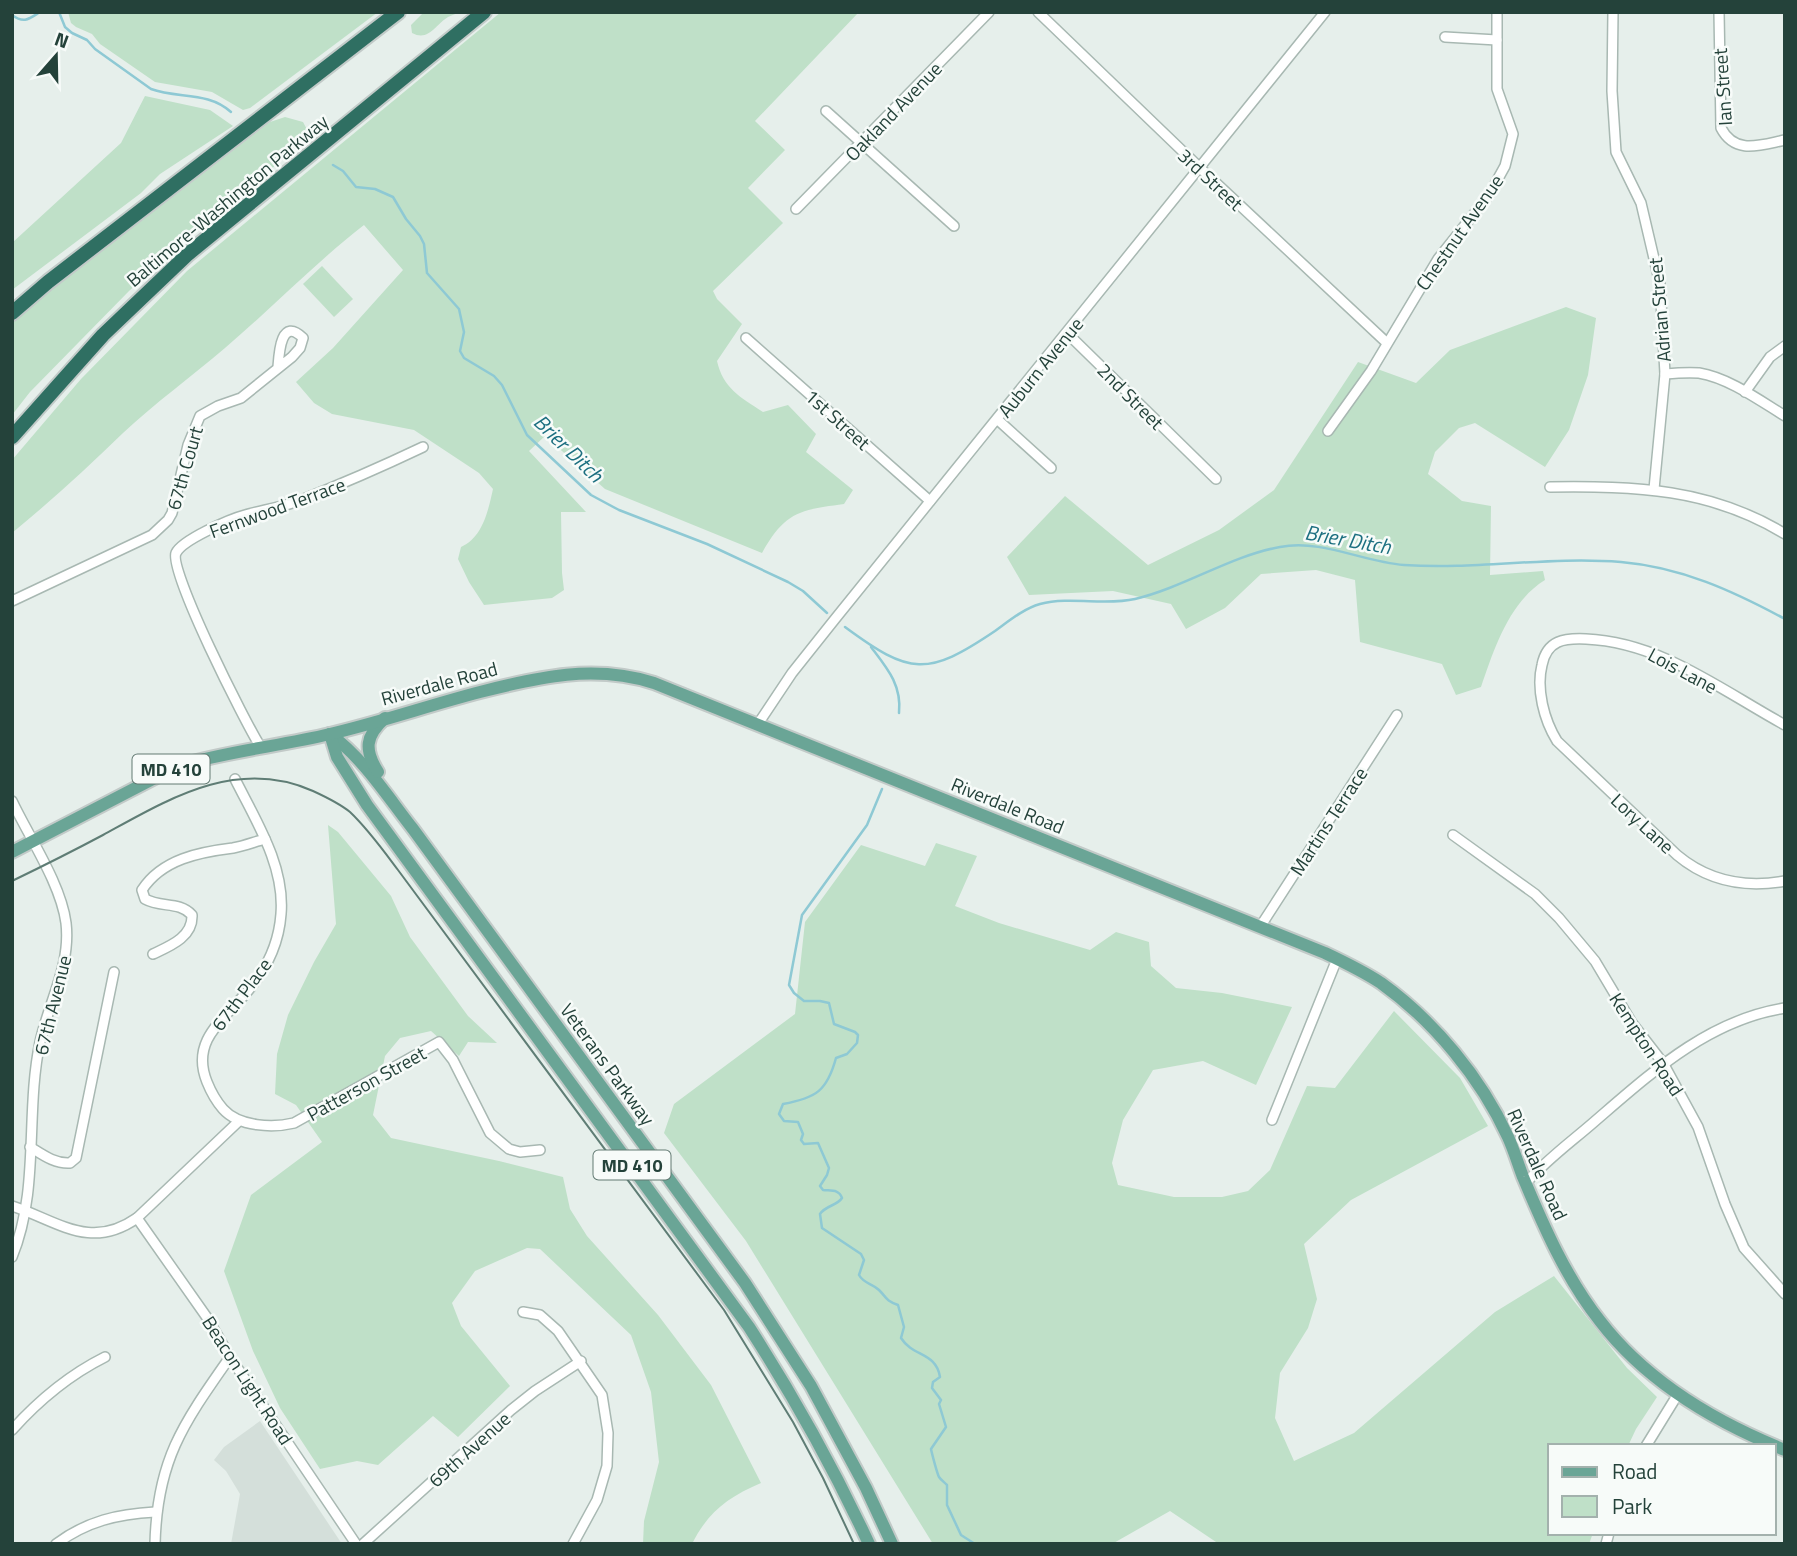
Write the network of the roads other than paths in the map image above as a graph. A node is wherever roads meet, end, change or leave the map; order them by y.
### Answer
1 (398, 12) edge
2 (484, 12) edge
3 (989, 12) edge
4 (1038, 12) edge
5 (1325, 12) edge
6 (1497, 12) edge
7 (1613, 12) edge
8 (1719, 12) edge
9 (1445, 37) dead end
10 (1497, 40) junction
11 (826, 111) dead end
12 (1785, 140) edge
13 (861, 142) junction
14 (1199, 167) junction
15 (796, 209) dead end
16 (954, 226) dead end
17 (12, 313) edge
18 (1068, 333) junction
19 (746, 338) dead end
20 (1387, 343) junction
21 (1785, 346) edge
22 (278, 367) dead end
23 (1665, 374) junction
24 (1745, 392) junction
25 (1785, 416) edge
26 (998, 419) junction
27 (1328, 431) dead end
28 (12, 437) edge
29 (423, 447) dead end
30 (1051, 468) dead end
31 (1216, 480) dead end
32 (1550, 487) dead end
33 (1654, 489) junction
34 (930, 501) junction
35 (1785, 534) edge
36 (12, 601) edge
37 (1542, 702) joint
38 (1397, 715) dead end
39 (386, 718) junction
40 (758, 724) junction
41 (1785, 725) edge
42 (330, 734) junction
43 (260, 746) junction
44 (236, 779) dead end
45 (12, 801) edge
46 (413, 829) junction
47 (1453, 835) dead end
48 (265, 839) junction
49 (31, 841) junction
50 (12, 852) edge
51 (1785, 881) edge
52 (1260, 927) junction
53 (153, 954) dead end
54 (1337, 959) junction
55 (114, 972) dead end
56 (1785, 1008) edge
57 (1662, 1063) junction
58 (1272, 1120) dead end
59 (239, 1121) junction
60 (30, 1147) junction
61 (540, 1150) dead end
62 (1526, 1183) junction
63 (12, 1206) edge
64 (27, 1211) junction
65 (137, 1218) junction
66 (12, 1257) edge
67 (1785, 1294) edge
68 (523, 1312) dead end
69 (105, 1357) dead end
70 (230, 1357) junction
71 (581, 1361) junction
72 (1678, 1394) junction
73 (12, 1430) edge
74 (1647, 1444) edge
75 (1771, 1444) edge
76 (155, 1512) junction
77 (56, 1544) edge
78 (155, 1544) edge
79 (356, 1544) edge
80 (363, 1544) edge
81 (573, 1544) edge
82 (869, 1544) edge
83 (892, 1544) edge

1 - 17 highway, Baltimore-Washington Parkway
2 - 28 highway, Baltimore-Washington Parkway
3 - 13 street, Oakland Avenue
4 - 14 street, 3rd Street
5 - 14 street, Auburn Avenue
6 - 10 street, Chestnut Avenue
7 - 23 street, Adrian Street
8 - 12 street, Ian Street
9 - 10 street
10 - 20 street, Chestnut Avenue
11 - 13 street
13 - 15 street, Oakland Avenue
13 - 16 street
14 - 18 street, Auburn Avenue
14 - 20 street, 3rd Street
18 - 26 street, Auburn Avenue
18 - 31 street, 2nd Street
19 - 34 street, 1st Street
20 - 27 street, Chestnut Avenue
21 - 24 street
22 - 36 street, 67th Court
23 - 24 street
23 - 33 street, Adrian Street
24 - 25 street
26 - 30 street
26 - 34 street, Auburn Avenue
29 - 43 street, Fernwood Terrace
32 - 33 street
33 - 35 street
34 - 40 street, Auburn Avenue
37 - 41 street, Lois Lane
37 - 51 street, Lory Lane
38 - 52 street, Martins Terrace
39 - 40 main road, Riverdale Road
39 - 42 main road, Riverdale Road
39 - 46 main road
40 - 52 main road, Riverdale Road
42 - 43 main road, Riverdale Road / MD 410
42 - 46 main road, Veterans Parkway / MD 410
42 - 82 main road, Veterans Parkway / MD 410
43 - 49 main road, Riverdale Road / MD 410
44 - 48 street, 67th Place
45 - 49 street
46 - 83 main road, Veterans Parkway / MD 410
47 - 57 street, Kempton Road
48 - 53 street
48 - 59 street, 67th Place
49 - 50 main road, Riverdale Road / MD 410
49 - 60 street, 67th Avenue
52 - 54 main road, Riverdale Road
54 - 58 street
54 - 62 main road, Riverdale Road
55 - 60 street
56 - 57 street
57 - 62 street
57 - 67 street, Kempton Road
59 - 61 street, Patterson Street
59 - 65 street
60 - 64 street, 67th Avenue
62 - 72 main road, Riverdale Road
63 - 64 street
64 - 65 street
64 - 66 street, 67th Avenue
65 - 70 street, Beacon Light Road
68 - 71 street
69 - 73 street
70 - 76 street
70 - 79 street, Beacon Light Road
71 - 80 street, 69th Avenue
71 - 81 street
72 - 74 street
72 - 75 main road, Riverdale Road
76 - 77 street
76 - 78 street

